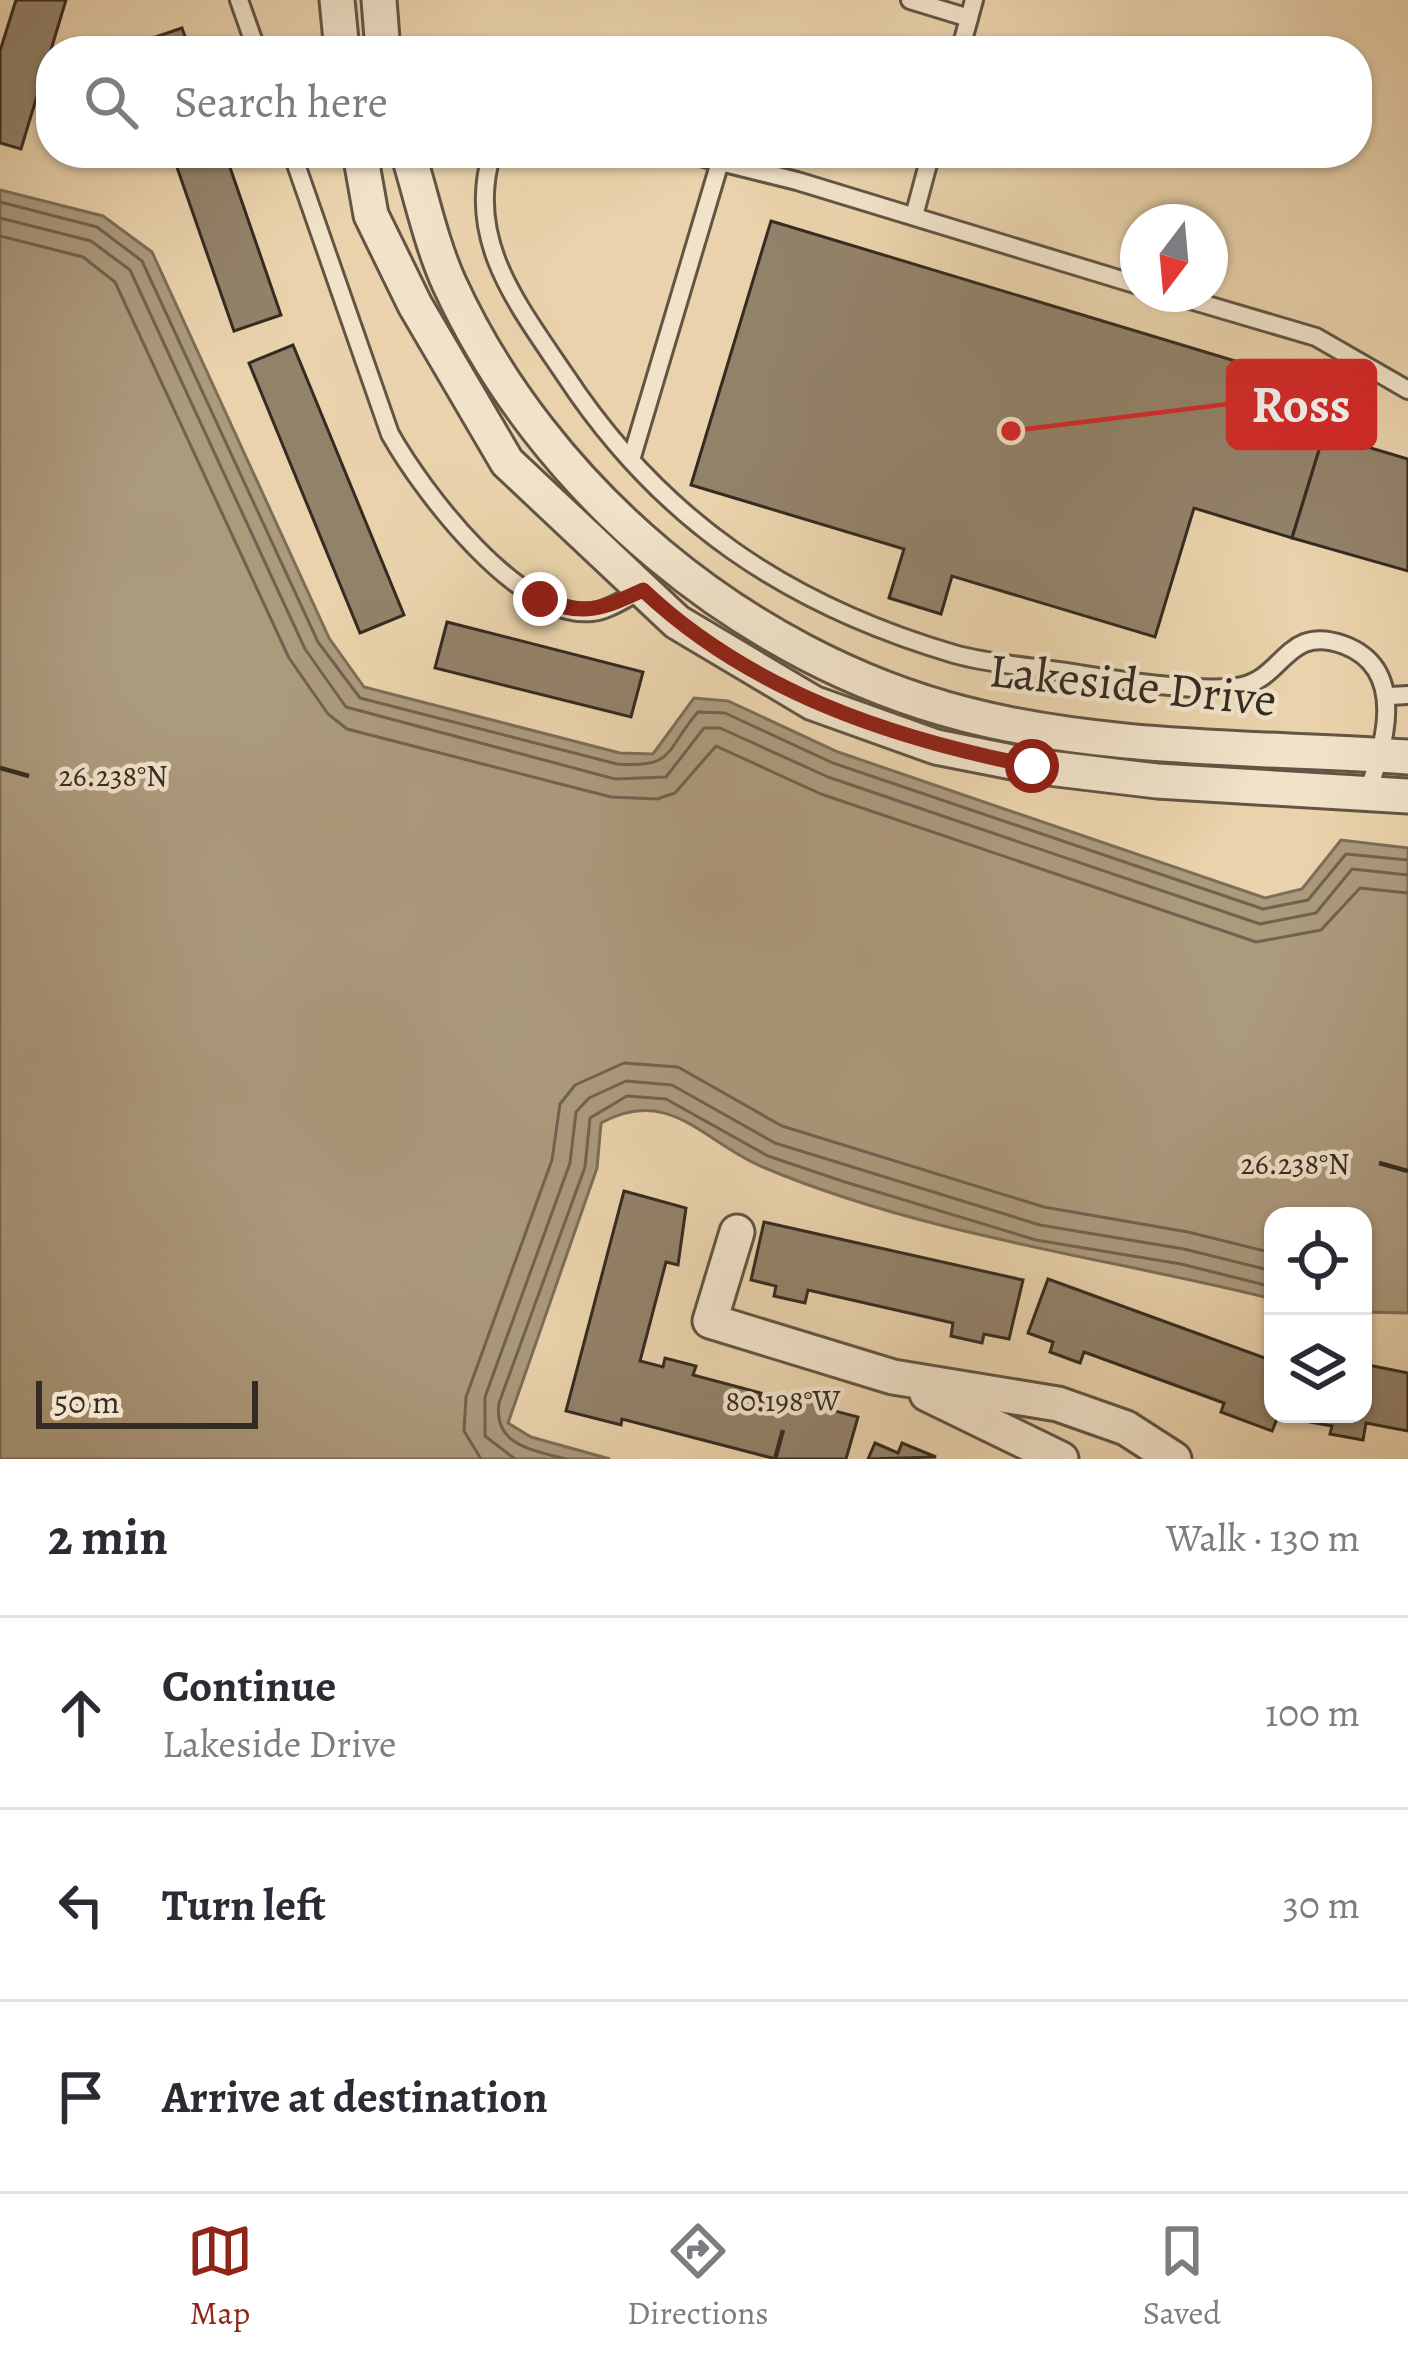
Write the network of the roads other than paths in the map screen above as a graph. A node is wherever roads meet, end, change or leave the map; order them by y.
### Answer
1 (239, 0) edge
2 (337, 0) edge
3 (379, 0) edge
4 (910, 0) edge
5 (972, 9) edge
6 (252, 36) edge
7 (341, 36) edge
8 (382, 36) edge
9 (297, 168) edge
10 (363, 168) edge
11 (412, 168) edge
12 (488, 168) edge
13 (718, 168) edge
14 (742, 168) edge
15 (927, 168) edge
16 (914, 216) junction
17 (1120, 279) edge
18 (1228, 311) edge
19 (1408, 390) edge
20 (631, 460) junction
21 (643, 590) junction
22 (1399, 696) edge
23 (1394, 756) edge
24 (1367, 794) junction
25 (1408, 796) edge
26 (737, 1232) dead end
27 (893, 1377) junction
28 (1061, 1459) edge
29 (1174, 1459) edge

1 - 6 lane
2 - 7 street
3 - 8 street
4 - 5 lane
9 - 21 lane
10 - 21 street, Lakeside Drive
11 - 23 street, Lakeside Drive
12 - 20 lane
13 - 20 lane
14 - 16 lane
15 - 16 lane
16 - 17 lane
18 - 19 lane
20 - 22 lane
21 - 24 street, Lakeside Drive
22 - 23 lane
23 - 24 lane
24 - 25 street, Lakeside Drive
26 - 27 street
27 - 28 street
27 - 29 street

